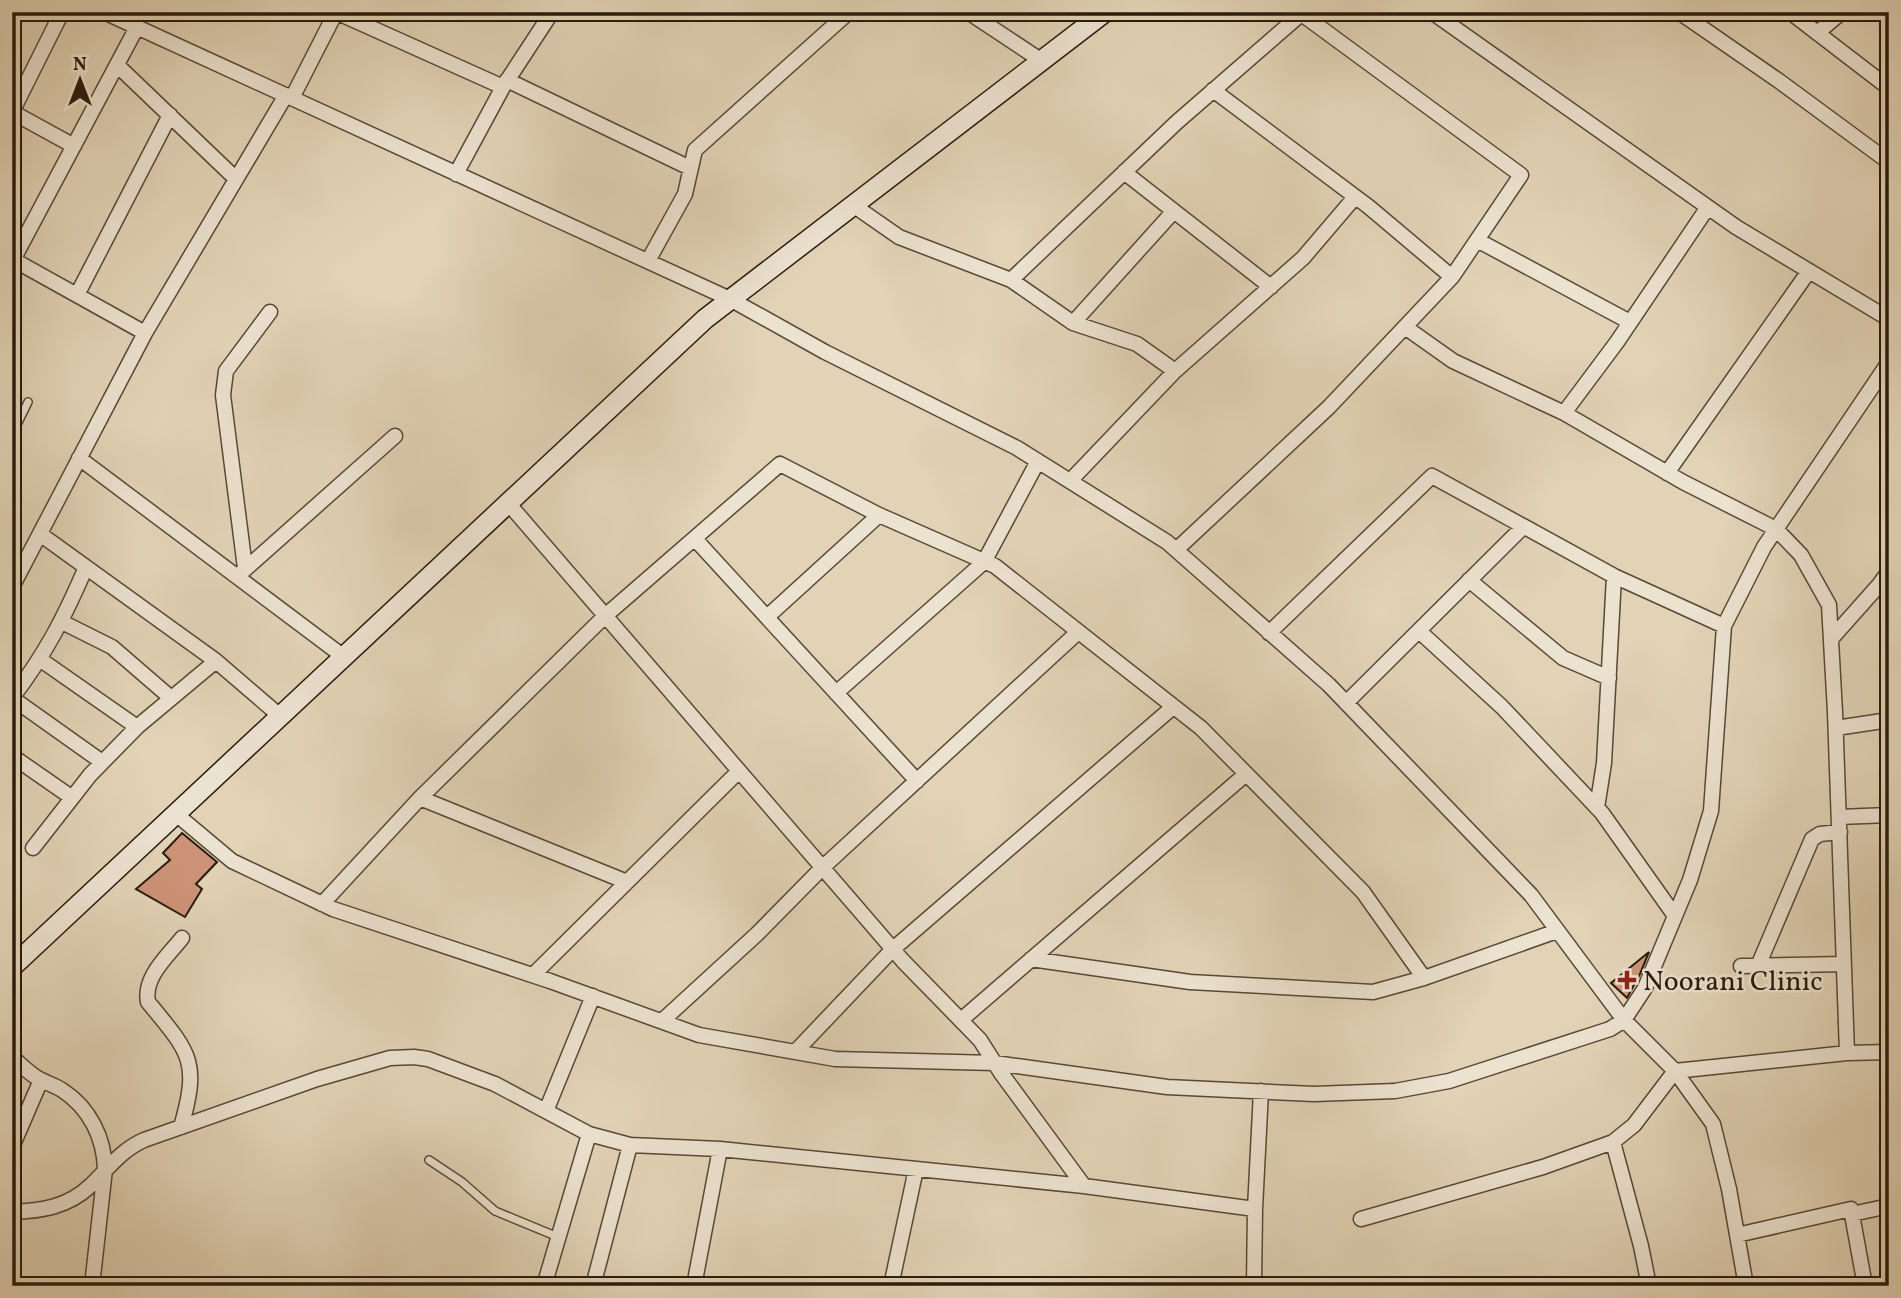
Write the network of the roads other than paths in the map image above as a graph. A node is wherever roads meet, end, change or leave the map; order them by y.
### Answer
1 (62, 12) edge
2 (104, 12) edge
3 (336, 12) edge
4 (552, 12) edge
5 (849, 12) edge
6 (968, 12) edge
7 (1105, 12) edge
8 (1432, 12) edge
9 (1679, 12) edge
10 (1790, 12) edge
11 (1842, 12) edge
12 (1300, 13) edge
13 (137, 27) junction
14 (1817, 33) junction
15 (1042, 61) junction
16 (117, 65) junction
17 (505, 83) junction
18 (1889, 88) edge
19 (1213, 90) junction
20 (289, 97) junction
21 (12, 112) edge
22 (170, 115) junction
23 (74, 146) junction
24 (1889, 162) edge
25 (690, 168) junction
26 (1124, 172) junction
27 (456, 174) junction
28 (236, 179) junction
29 (1355, 197) junction
30 (853, 205) junction
31 (1708, 207) junction
32 (1174, 211) junction
33 (1477, 240) junction
34 (12, 260) edge
35 (648, 261) junction
36 (1809, 271) junction
37 (1452, 277) junction
38 (1011, 280) junction
39 (1271, 286) junction
40 (77, 295) junction
41 (730, 299) junction
42 (270, 312) dead end
43 (1889, 319) edge
44 (1630, 322) junction
45 (1073, 323) junction
46 (1405, 327) junction
47 (145, 333) junction
48 (1889, 362) edge
49 (1175, 371) junction
50 (28, 402) dead end
51 (1564, 413) junction
52 (12, 435) edge
53 (396, 436) dead end
54 (79, 458) junction
55 (1038, 461) junction
56 (1667, 473) junction
57 (1070, 481) junction
58 (508, 503) junction
59 (879, 515) junction
60 (1522, 527) junction
61 (1776, 529) junction
62 (40, 534) junction
63 (695, 539) junction
64 (1176, 550) junction
65 (984, 562) junction
66 (86, 567) junction
67 (1889, 571) edge
68 (241, 572) junction
69 (1614, 576) junction
70 (1469, 580) junction
71 (12, 587) edge
72 (605, 616) junction
73 (767, 617) junction
74 (62, 622) junction
75 (1724, 626) junction
76 (1419, 631) junction
77 (1077, 633) junction
78 (1269, 633) junction
79 (1831, 639) junction
80 (344, 657) junction
81 (41, 660) junction
82 (216, 661) junction
83 (1609, 678) junction
84 (836, 693) junction
85 (12, 698) edge
86 (171, 698) junction
87 (1346, 703) junction
88 (1173, 707) junction
89 (280, 716) junction
90 (1889, 720) edge
91 (137, 727) junction
92 (1836, 728) junction
93 (12, 756) edge
94 (102, 762) junction
95 (739, 771) junction
96 (1247, 774) junction
97 (917, 781) junction
98 (71, 797) junction
99 (420, 798) junction
100 (1597, 808) junction
101 (176, 814) junction
102 (1889, 815) edge
103 (1839, 825) junction
104 (33, 848) dead end
105 (822, 868) junction
106 (627, 882) junction
107 (322, 905) junction
108 (1675, 916) junction
109 (1557, 931) junction
110 (182, 938) dead end
111 (893, 949) junction
112 (1031, 959) junction
113 (1844, 964) junction
114 (1741, 966) dead end
115 (1758, 966) junction
116 (12, 967) edge
117 (533, 975) junction
118 (1424, 978) junction
119 (593, 996) junction
120 (961, 1020) junction
121 (1624, 1020) junction
122 (662, 1021) junction
123 (794, 1052) junction
124 (1889, 1052) edge
125 (1847, 1053) junction
126 (12, 1057) edge
127 (995, 1063) junction
128 (1675, 1070) junction
129 (41, 1080) junction
130 (1261, 1091) junction
131 (546, 1111) junction
132 (181, 1127) junction
133 (589, 1134) junction
134 (1613, 1142) junction
135 (630, 1145) junction
136 (12, 1147) edge
137 (720, 1149) junction
138 (429, 1160) dead end
139 (104, 1169) junction
140 (916, 1169) junction
141 (1084, 1186) junction
142 (1889, 1206) edge
143 (1255, 1209) junction
144 (12, 1212) edge
145 (1852, 1214) junction
146 (1360, 1219) dead end
147 (1737, 1235) junction
148 (559, 1237) junction
149 (92, 1286) edge
150 (544, 1286) edge
151 (593, 1286) edge
152 (694, 1286) edge
153 (891, 1286) edge
154 (1254, 1286) edge
155 (1649, 1286) edge
156 (1746, 1286) edge
157 (1865, 1286) edge

1 - 21 street
2 - 13 street
3 - 17 street
3 - 20 street
4 - 17 street
5 - 25 street
6 - 15 street
7 - 15 street
8 - 31 street
9 - 24 street
10 - 14 street
11 - 14 street
12 - 19 street
12 - 33 street
13 - 16 street
13 - 20 street
14 - 18 street
15 - 30 street
16 - 22 street
16 - 23 street
17 - 25 street
17 - 27 street
19 - 26 street
19 - 29 street
20 - 27 street
20 - 28 street
21 - 23 street
22 - 28 street
22 - 40 street
23 - 34 street
25 - 35 street
26 - 32 street
26 - 38 street
27 - 35 street
28 - 47 street
29 - 37 street
29 - 39 street
30 - 38 street
30 - 41 street
31 - 36 street
31 - 44 street
32 - 39 street
32 - 45 street
33 - 37 street
33 - 44 street
34 - 40 street
35 - 41 street
36 - 43 street
36 - 56 street
37 - 46 street
38 - 45 street
39 - 49 street
40 - 47 street
41 - 55 street
41 - 58 street
42 - 68 street
44 - 51 street
45 - 49 street
46 - 51 street
46 - 64 street
47 - 54 street
48 - 61 street
49 - 57 street
50 - 52 lane
51 - 56 street
53 - 68 street
54 - 62 street
54 - 68 street
55 - 57 street
55 - 65 street
56 - 61 street
57 - 64 street
58 - 72 street
58 - 80 street
59 - 63 street
59 - 65 street
59 - 73 street
60 - 69 street
60 - 70 street
60 - 78 street
61 - 75 street
61 - 79 street
62 - 66 street
62 - 71 street
63 - 72 street
63 - 73 street
64 - 78 street
65 - 77 street
65 - 84 street
66 - 74 street
66 - 82 street
67 - 79 street
68 - 80 street
69 - 75 street
69 - 83 street
70 - 76 street
70 - 83 street
72 - 95 street
72 - 99 street
73 - 84 street
74 - 81 street
74 - 86 street
75 - 108 street
76 - 87 street
76 - 100 street
77 - 88 street
77 - 97 street
78 - 87 street
79 - 92 street
80 - 89 street
81 - 85 street
81 - 91 street
82 - 86 street
82 - 89 street
83 - 100 street
84 - 97 street
85 - 94 street
86 - 91 street
87 - 109 street
88 - 96 street
88 - 111 street
89 - 101 street
90 - 92 street
91 - 94 street
92 - 103 street
93 - 98 street
94 - 98 street
95 - 105 street
95 - 106 street
96 - 112 street
96 - 118 street
97 - 105 street
98 - 104 street
99 - 106 street
99 - 107 street
100 - 108 street
101 - 107 street
101 - 116 street
102 - 103 street
103 - 113 street
103 - 115 street
105 - 111 street
105 - 122 street
106 - 117 street
107 - 117 street
108 - 121 street
109 - 118 street
109 - 121 street
110 - 132 street
111 - 120 street
111 - 123 street
112 - 118 street
112 - 120 street
113 - 115 street
113 - 125 street
114 - 115 street
117 - 119 street
119 - 122 street
119 - 131 street
120 - 127 street
121 - 128 street
121 - 130 street
122 - 123 street
123 - 127 street
124 - 125 street
125 - 128 street
126 - 129 street
127 - 130 street
127 - 141 street
128 - 134 street
128 - 147 street
129 - 136 street
129 - 139 street
130 - 143 street
131 - 132 street
131 - 133 street
132 - 139 street
133 - 135 street
133 - 148 street
134 - 146 street
134 - 155 street
135 - 137 street
135 - 151 street
137 - 140 street
137 - 152 street
138 - 148 lane
139 - 144 street
139 - 149 street
140 - 141 street
140 - 153 street
141 - 143 street
142 - 145 street
143 - 154 street
145 - 147 street
145 - 157 street
147 - 156 street
148 - 150 street

